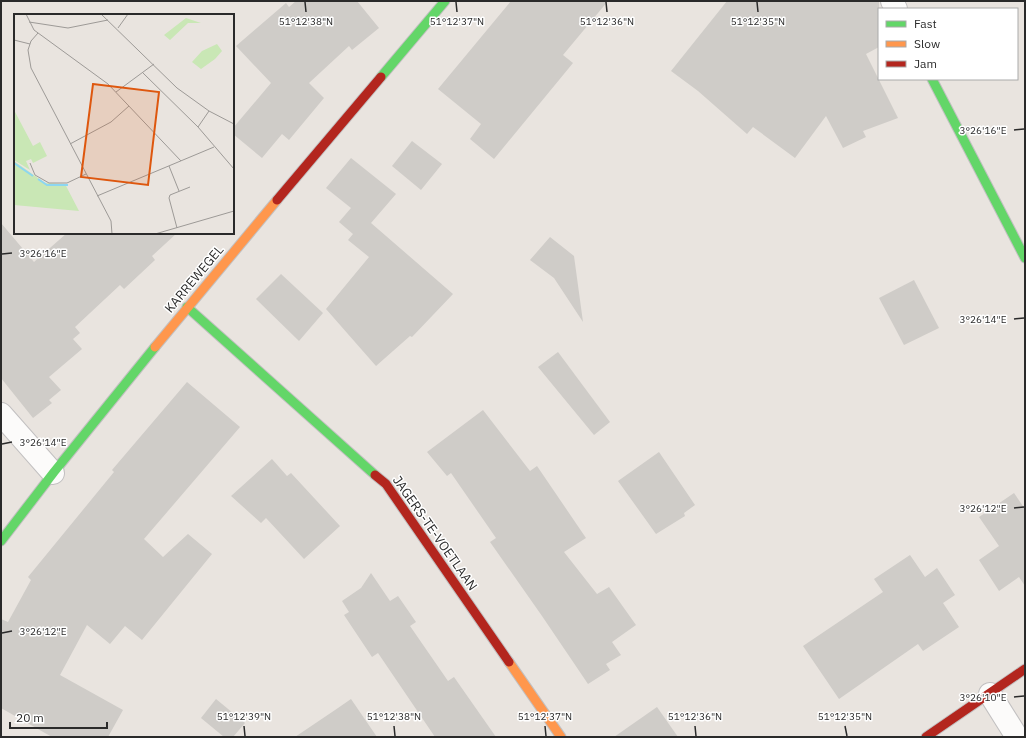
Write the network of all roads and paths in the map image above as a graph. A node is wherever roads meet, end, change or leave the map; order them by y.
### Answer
1 (445, 1) edge
2 (933, 80) edge
3 (1025, 258) edge
4 (187, 307) junction
5 (1, 414) edge
6 (53, 473) junction
7 (1, 541) edge
8 (1025, 669) edge
9 (990, 694) junction
10 (561, 737) edge
11 (926, 737) edge
12 (1017, 737) edge

1 - 4 street, KARREWEGEL
2 - 3 street
4 - 6 street, KARREWEGEL
4 - 10 street, JAGERS-TE-VOETLAAN
5 - 6 street
6 - 7 street, KARREWEGEL
8 - 9 street
9 - 11 street
9 - 12 street

